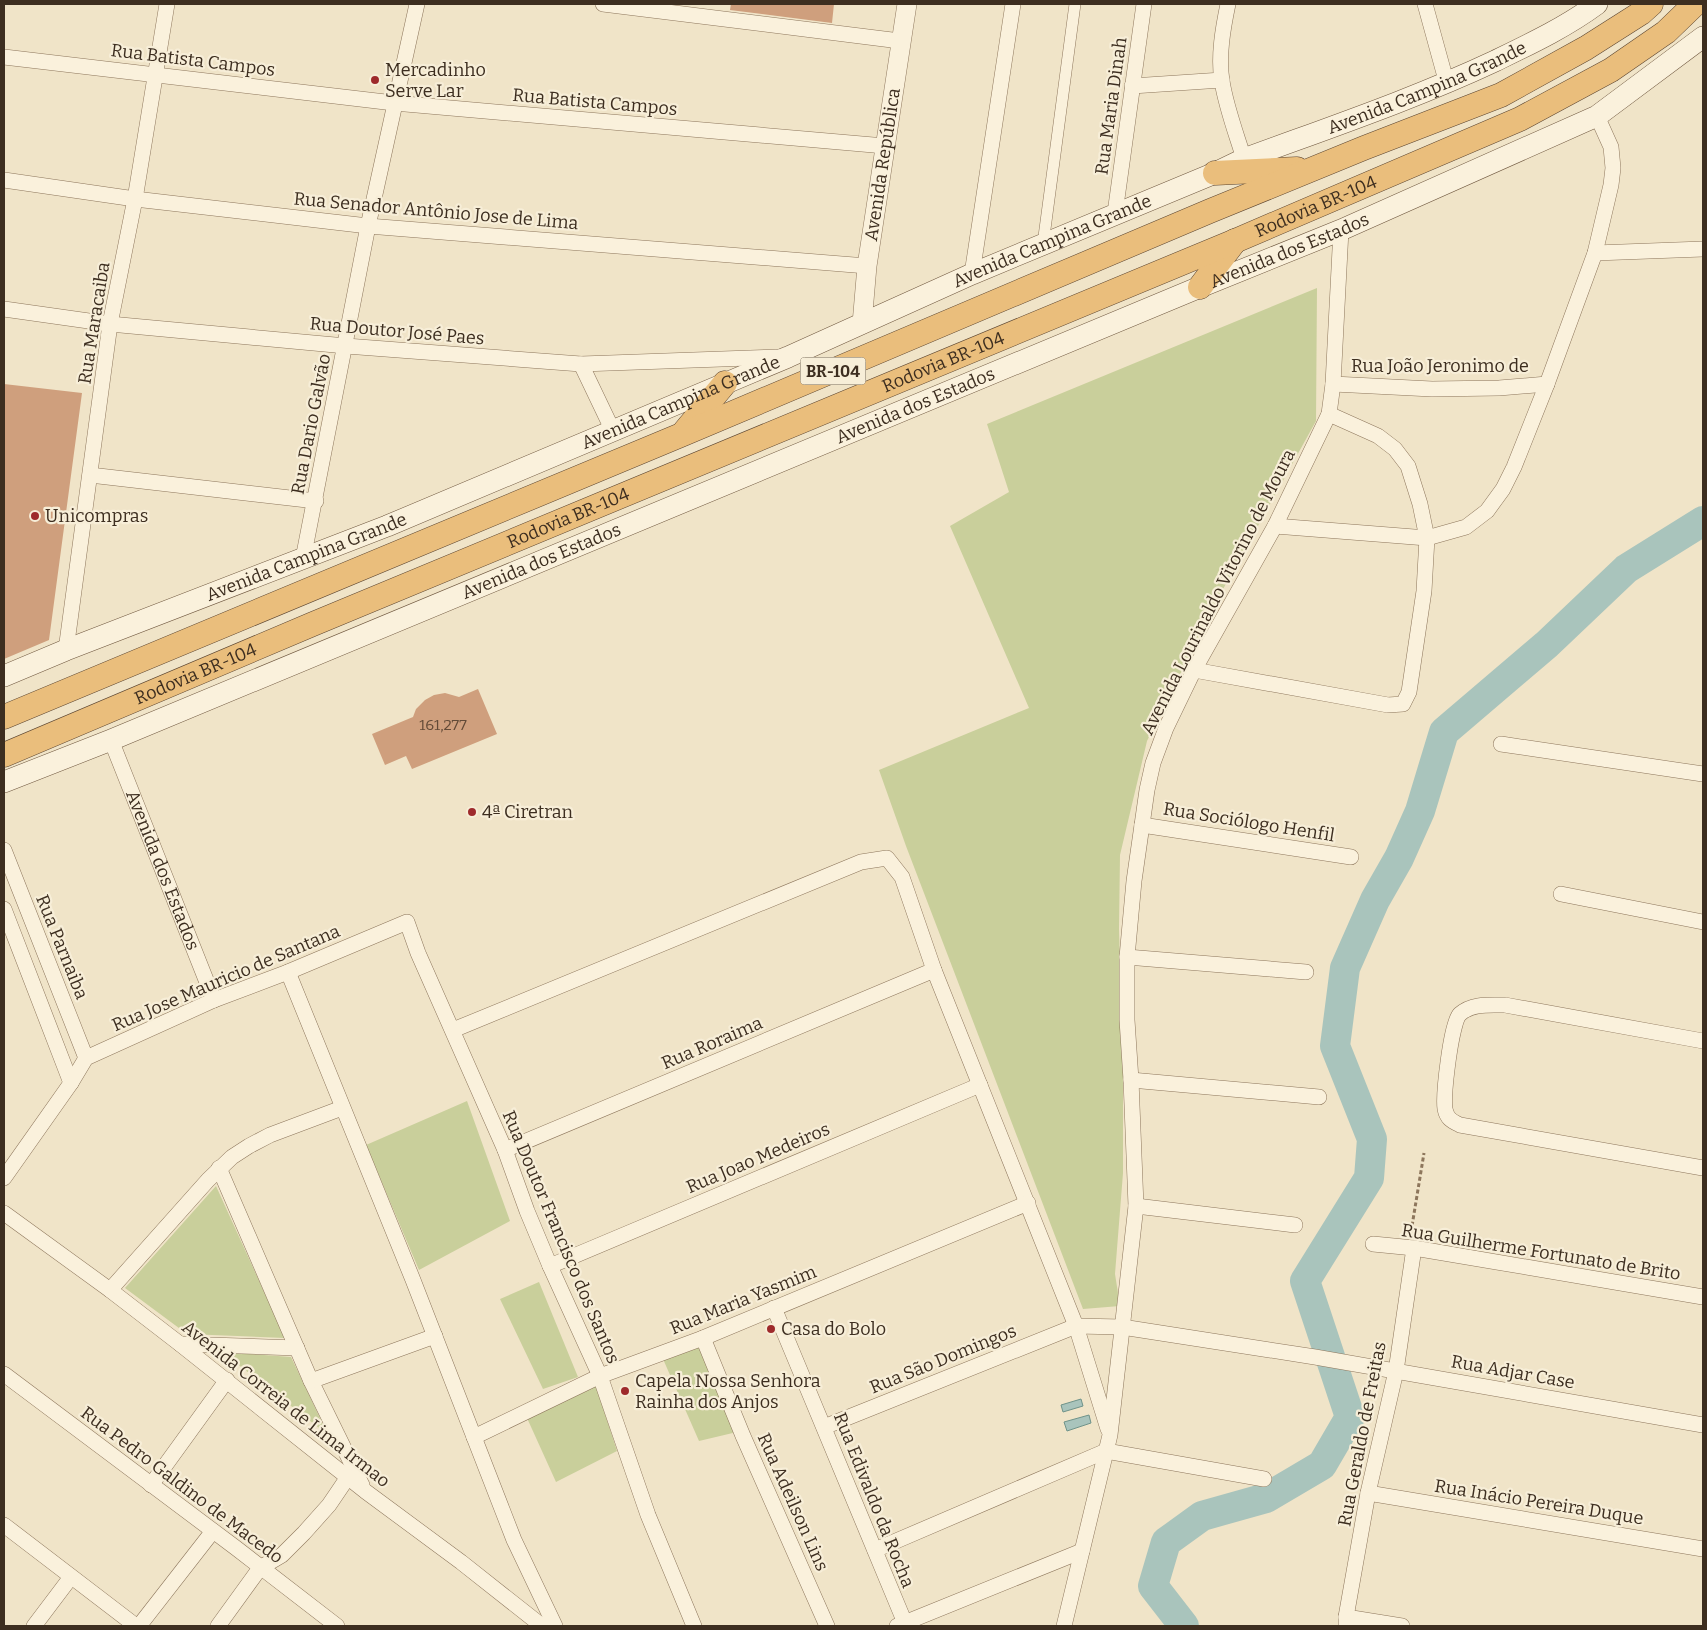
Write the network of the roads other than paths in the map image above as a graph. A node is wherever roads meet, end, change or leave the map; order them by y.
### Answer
1 (167, 4) edge
2 (417, 4) edge
3 (603, 4) edge
4 (907, 4) edge
5 (1013, 4) edge
6 (1074, 4) edge
7 (1144, 4) edge
8 (1228, 4) edge
9 (1424, 4) edge
10 (1651, 4) edge
11 (1695, 4) edge
12 (1587, 7) edge
13 (1703, 37) edge
14 (900, 41) junction
15 (4, 57) edge
16 (156, 74) junction
17 (1222, 80) junction
18 (1447, 84) junction
19 (1132, 86) junction
20 (394, 103) junction
21 (1597, 116) junction
22 (885, 146) junction
23 (1244, 159) junction
24 (1314, 169) junction
25 (1215, 172) junction
26 (4, 180) edge
27 (135, 199) junction
28 (1115, 214) junction
29 (368, 226) junction
30 (1341, 230) junction
31 (1235, 240) junction
32 (1043, 244) junction
33 (1703, 249) edge
34 (1595, 253) junction
35 (867, 266) junction
36 (972, 274) junction
37 (1200, 287) junction
38 (4, 309) edge
39 (110, 324) junction
40 (862, 324) junction
41 (346, 346) junction
42 (788, 356) junction
43 (581, 364) junction
44 (726, 383) junction
45 (1333, 384) junction
46 (1547, 384) junction
47 (1329, 414) junction
48 (613, 431) junction
49 (681, 435) junction
50 (90, 475) junction
51 (316, 500) junction
52 (1275, 526) junction
53 (1427, 538) junction
54 (303, 559) junction
55 (66, 650) junction
56 (1194, 670) junction
57 (4, 676) edge
58 (4, 717) edge
59 (110, 740) junction
60 (1502, 744) dead end
61 (4, 754) edge
62 (1703, 774) edge
63 (4, 782) edge
64 (1142, 825) junction
65 (4, 850) edge
66 (1351, 857) dead end
67 (1561, 894) dead end
68 (4, 909) edge
69 (407, 922) joint
70 (1703, 922) edge
71 (1126, 957) junction
72 (934, 970) junction
73 (288, 972) junction
74 (1306, 972) dead end
75 (214, 1000) junction
76 (452, 1030) junction
77 (1703, 1040) edge
78 (86, 1058) junction
79 (1131, 1080) junction
80 (71, 1082) junction
81 (980, 1085) junction
82 (1319, 1097) dead end
83 (342, 1108) junction
84 (505, 1150) junction
85 (219, 1168) junction
86 (1703, 1168) edge
87 (4, 1178) edge
88 (1028, 1203) junction
89 (1136, 1206) junction
90 (4, 1213) edge
91 (1295, 1225) dead end
92 (1373, 1244) dead end
93 (1411, 1248) junction
94 (550, 1266) junction
95 (110, 1290) junction
96 (1703, 1297) edge
97 (774, 1308) junction
98 (1076, 1326) junction
99 (1122, 1327) junction
100 (435, 1336) junction
101 (703, 1338) junction
102 (180, 1344) junction
103 (297, 1348) junction
104 (1396, 1371) junction
105 (4, 1374) edge
106 (600, 1376) junction
107 (227, 1380) junction
108 (311, 1381) junction
109 (1703, 1425) edge
110 (824, 1427) junction
111 (1110, 1435) junction
112 (474, 1437) junction
113 (1106, 1451) junction
114 (348, 1477) junction
115 (1264, 1479) dead end
116 (151, 1485) junction
117 (365, 1491) junction
118 (1368, 1493) junction
119 (4, 1525) edge
120 (213, 1531) junction
121 (1703, 1549) edge
122 (875, 1550) junction
123 (1082, 1551) junction
124 (260, 1568) junction
125 (71, 1577) junction
126 (932, 1620) edge
127 (1346, 1621) edge
128 (539, 1625) edge
129 (901, 1625) edge
130 (34, 1626) edge
131 (136, 1626) edge
132 (139, 1626) edge
133 (218, 1626) edge
134 (337, 1626) edge
135 (555, 1626) edge
136 (694, 1626) edge
137 (827, 1626) edge
138 (1064, 1626) edge
139 (1402, 1626) edge

1 - 16 street, Rua Maracaiba
2 - 20 street, Rua Dario Galvão
3 - 14 street
4 - 14 street, Avenida República
5 - 36 street
6 - 32 street
7 - 19 street, Rua Maria Dinah
8 - 17 street
9 - 18 street
10 - 24 highway, Rodovia BR-104 / BR-104
11 - 31 highway, Rodovia BR-104 / BR-104
12 - 18 main road, Avenida Campina Grande
13 - 21 main road, Avenida dos Estados
14 - 22 street, Avenida República
15 - 16 street, Rua Batista Campos
16 - 20 street, Rua Batista Campos
16 - 27 street, Rua Maracaiba
17 - 19 street
17 - 23 street
18 - 23 main road, Avenida Campina Grande
19 - 28 street, Rua Maria Dinah
20 - 22 street, Rua Batista Campos
20 - 29 street, Rua Dario Galvão
21 - 30 main road, Avenida dos Estados
21 - 34 street
22 - 35 street, Avenida República
23 - 25 main road, Avenida Campina Grande
24 - 25 highway
24 - 49 highway, Rodovia BR-104 / BR-104
25 - 28 main road, Avenida Campina Grande
26 - 27 street, Rua Senador Antônio Jose de Lima
27 - 29 street, Rua Senador Antônio Jose de Lima
27 - 39 street, Rua Maracaiba
28 - 32 main road, Avenida Campina Grande
29 - 35 street, Rua Senador Antônio Jose de Lima
29 - 41 street, Rua Dario Galvão
30 - 37 main road, Avenida dos Estados
30 - 45 street, Avenida Lourinaldo Vitorino de Moura
31 - 37 highway
31 - 61 highway, Rodovia BR-104 / BR-104
32 - 36 main road, Avenida Campina Grande
33 - 34 street
34 - 46 street
35 - 40 street, Avenida República
36 - 40 main road, Avenida Campina Grande
37 - 59 main road, Avenida dos Estados
38 - 39 street, Rua Doutor José Paes
39 - 41 street, Rua Doutor José Paes
39 - 50 street, Rua Maracaiba
40 - 42 main road, Avenida Campina Grande
41 - 43 street, Rua Doutor José Paes
41 - 51 street, Rua Dario Galvão
42 - 43 street, Rua Doutor José Paes
42 - 44 main road, Avenida Campina Grande
43 - 48 street
44 - 48 main road, Avenida Campina Grande
44 - 49 highway
45 - 46 street, Rua João Jeronimo de
45 - 47 street, Avenida Lourinaldo Vitorino de Moura
46 - 53 street
47 - 52 street, Avenida Lourinaldo Vitorino de Moura
47 - 53 street
48 - 54 main road, Avenida Campina Grande
49 - 58 highway, Rodovia BR-104 / BR-104
50 - 51 street
50 - 55 street, Rua Maracaiba
51 - 54 street, Rua Dario Galvão
52 - 53 street
52 - 56 street, Avenida Lourinaldo Vitorino de Moura
53 - 56 street
54 - 55 main road, Avenida Campina Grande
55 - 57 main road, Avenida Campina Grande
56 - 64 street, Avenida Lourinaldo Vitorino de Moura
59 - 63 main road, Avenida dos Estados
59 - 75 street, Avenida dos Estados
60 - 62 street
64 - 66 street, Rua Sociólogo Henfil
64 - 71 street, Avenida Lourinaldo Vitorino de Moura
65 - 78 street, Rua Parnaiba
67 - 70 street
68 - 80 street
69 - 73 street, Rua Jose Mauricio de Santana
69 - 76 street, Rua Doutor Francisco dos Santos
71 - 74 street
71 - 79 street, Avenida Lourinaldo Vitorino de Moura
72 - 76 street
72 - 81 street
72 - 84 street, Rua Roraima
73 - 75 street, Rua Jose Mauricio de Santana
73 - 83 street
75 - 78 street, Rua Jose Mauricio de Santana
76 - 84 street, Rua Doutor Francisco dos Santos
77 - 86 street
78 - 80 street
79 - 82 street
79 - 89 street, Avenida Lourinaldo Vitorino de Moura
80 - 87 street
81 - 88 street
81 - 94 street, Rua Joao Medeiros
83 - 85 street
83 - 100 street
84 - 94 street, Rua Doutor Francisco dos Santos
85 - 95 street
85 - 103 street
88 - 97 street, Rua Maria Yasmim
88 - 98 street
89 - 91 street
89 - 99 street, Avenida Lourinaldo Vitorino de Moura
90 - 95 street, Avenida Correia de Lima Irmao
92 - 93 street, Rua Guilherme Fortunato de Brito
93 - 96 street, Rua Guilherme Fortunato de Brito
93 - 104 street, Rua Geraldo de Freitas
94 - 106 street, Rua Doutor Francisco dos Santos
95 - 102 street, Avenida Correia de Lima Irmao
97 - 101 street, Rua Maria Yasmim
97 - 110 street, Rua Edivaldo da Rocha
98 - 99 street, Rua Adjar Case
98 - 110 street, Rua São Domingos
98 - 111 street
99 - 104 street, Rua Adjar Case
99 - 111 street, Avenida Lourinaldo Vitorino de Moura
100 - 108 street
100 - 112 street
101 - 106 street, Rua Maria Yasmim
101 - 137 street, Rua Adeilson Lins
102 - 103 street
102 - 107 street, Avenida Correia de Lima Irmao
103 - 108 street
104 - 109 street, Rua Adjar Case
104 - 118 street, Rua Geraldo de Freitas
105 - 116 street, Rua Pedro Galdino de Macedo
106 - 112 street, Rua Maria Yasmim
106 - 136 street, Rua Doutor Francisco dos Santos
107 - 114 street, Avenida Correia de Lima Irmao
107 - 116 street
108 - 117 street
110 - 122 street, Rua Edivaldo da Rocha
111 - 113 street, Avenida Lourinaldo Vitorino de Moura
112 - 135 street
113 - 115 street
113 - 122 street
113 - 123 street, Avenida Lourinaldo Vitorino de Moura
114 - 117 street, Avenida Correia de Lima Irmao
114 - 124 street
116 - 120 street, Rua Pedro Galdino de Macedo
117 - 128 street, Avenida Correia de Lima Irmao
118 - 121 street, Rua Inácio Pereira Duque
118 - 127 street, Rua Geraldo de Freitas
119 - 125 street
120 - 124 street, Rua Pedro Galdino de Macedo
120 - 132 street
122 - 129 street, Rua Edivaldo da Rocha
123 - 126 street
123 - 138 street, Avenida Lourinaldo Vitorino de Moura
124 - 133 street
124 - 134 street, Rua Pedro Galdino de Macedo
125 - 130 street
125 - 131 street
126 - 129 street
127 - 139 street

